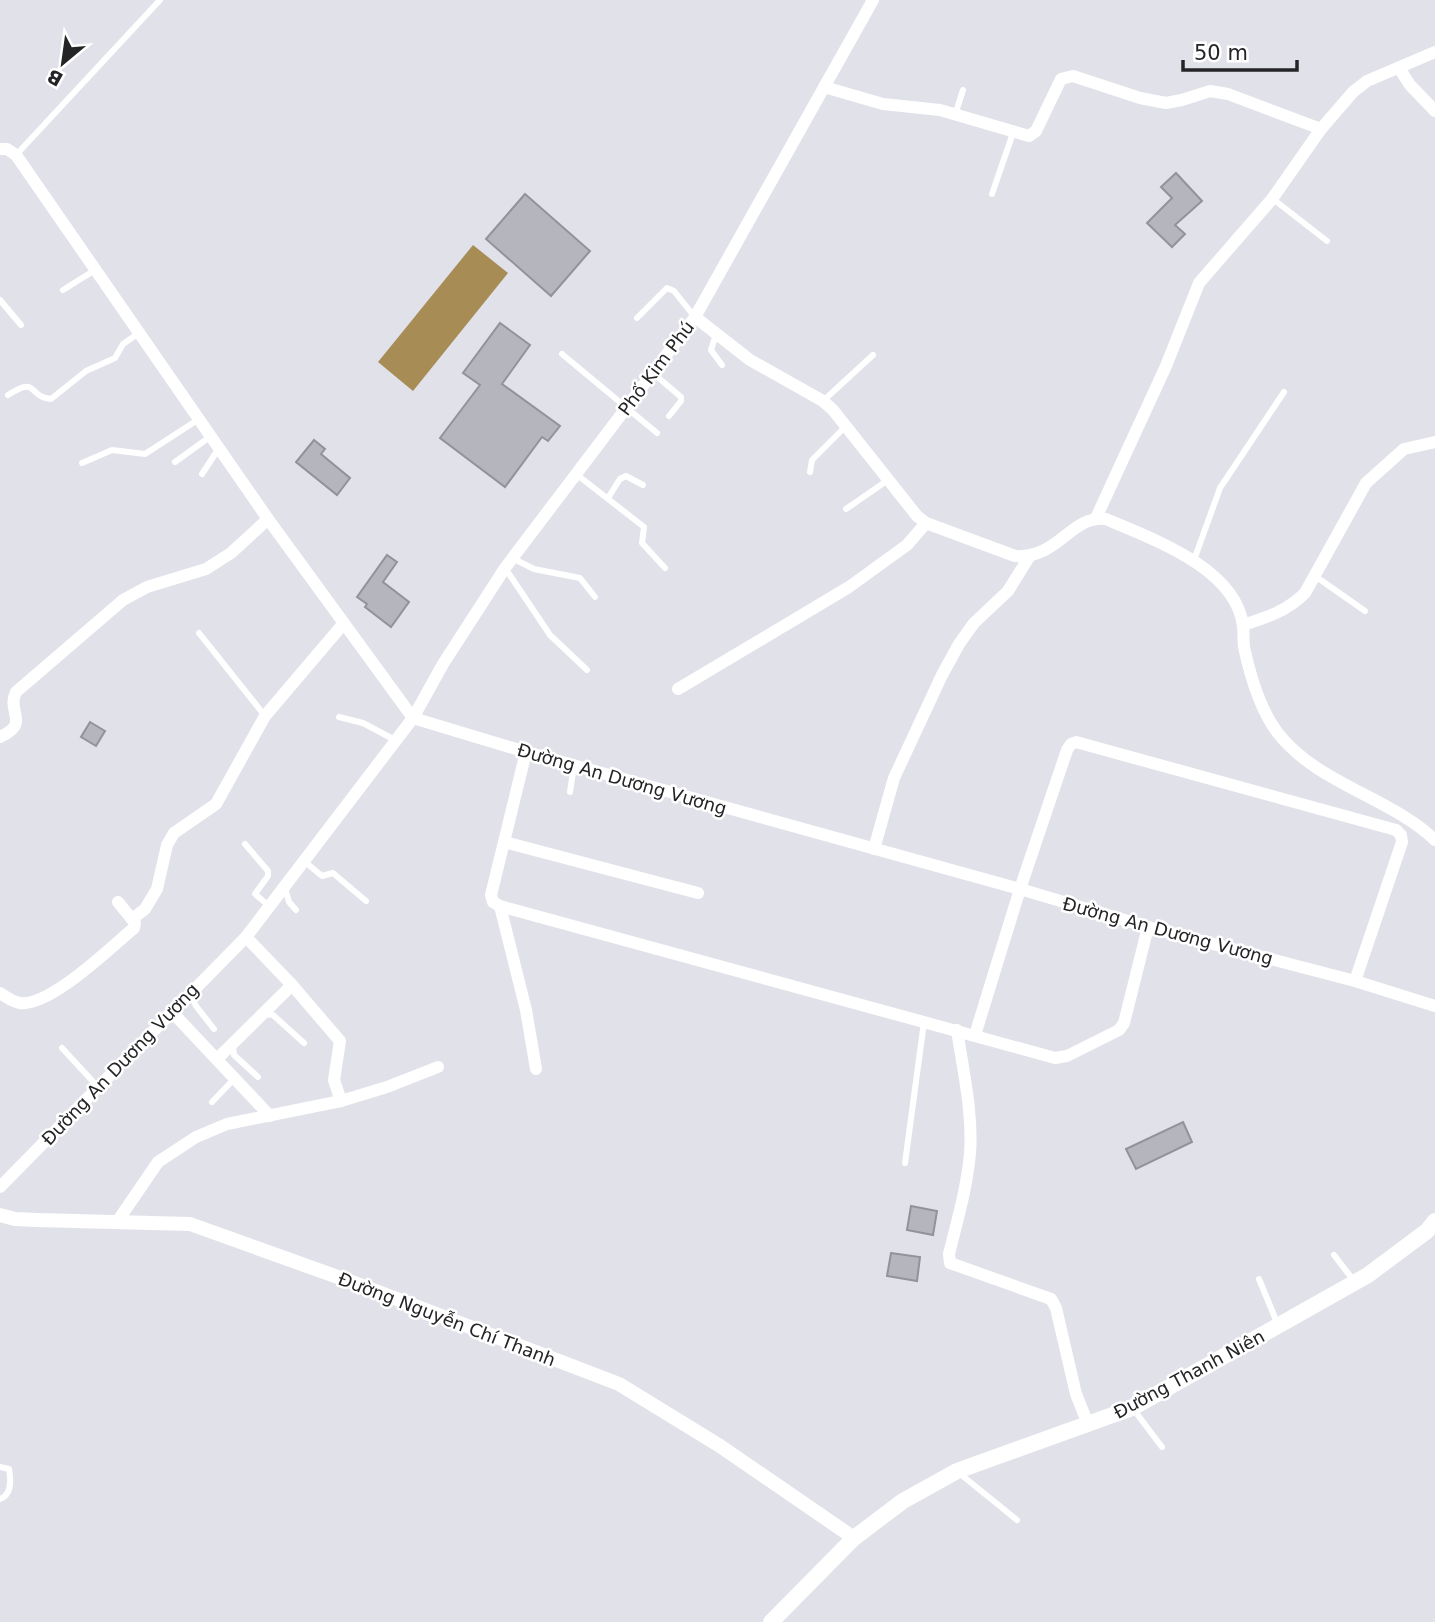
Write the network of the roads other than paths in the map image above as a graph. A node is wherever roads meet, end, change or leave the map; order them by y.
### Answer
1 (160, 0) edge
2 (873, 0) edge
3 (1435, 52) edge
4 (1399, 68) junction
5 (824, 88) junction
6 (963, 90) dead end
7 (1435, 111) edge
8 (955, 115) junction
9 (1321, 129) junction
10 (1013, 133) junction
11 (0, 149) edge
12 (16, 156) junction
13 (992, 194) dead end
14 (1272, 199) junction
15 (1327, 241) dead end
16 (95, 270) junction
17 (63, 290) dead end
18 (0, 300) edge
19 (695, 317) junction
20 (637, 318) dead end
21 (21, 325) dead end
22 (139, 333) junction
23 (716, 334) junction
24 (562, 354) dead end
25 (873, 355) dead end
26 (722, 365) dead end
27 (654, 374) junction
28 (1284, 392) dead end
29 (8, 395) dead end
30 (823, 401) junction
31 (627, 407) junction
32 (669, 416) dead end
33 (199, 419) junction
34 (846, 426) junction
35 (657, 433) dead end
36 (211, 436) junction
37 (1435, 442) edge
38 (219, 448) junction
39 (176, 462) dead end
40 (82, 463) dead end
41 (810, 472) dead end
42 (202, 474) dead end
43 (576, 474) junction
44 (888, 480) junction
45 (643, 485) dead end
46 (608, 498) junction
47 (846, 509) dead end
48 (1096, 518) junction
49 (268, 519) junction
50 (926, 523) junction
51 (1029, 557) junction
52 (1194, 560) junction
53 (508, 563) junction
54 (665, 568) dead end
55 (1314, 576) junction
56 (595, 597) dead end
57 (1365, 611) dead end
58 (344, 623) junction
59 (1243, 625) junction
60 (199, 633) dead end
61 (586, 670) dead end
62 (678, 689) dead end
63 (265, 716) junction
64 (339, 718) dead end
65 (413, 718) junction
66 (0, 737) edge
67 (395, 740) junction
68 (526, 752) junction
69 (574, 765) junction
70 (570, 792) dead end
71 (1435, 839) edge
72 (504, 842) junction
73 (245, 844) dead end
74 (874, 849) junction
75 (304, 860) junction
76 (284, 886) junction
77 (1020, 889) junction
78 (698, 893) dead end
79 (366, 901) dead end
80 (118, 902) dead end
81 (269, 906) junction
82 (500, 906) junction
83 (296, 910) dead end
84 (132, 919) junction
85 (1148, 927) junction
86 (246, 937) junction
87 (1355, 981) junction
88 (292, 985) junction
89 (0, 993) edge
90 (190, 993) junction
91 (1435, 1006) edge
92 (172, 1012) junction
93 (263, 1014) junction
94 (925, 1021) junction
95 (214, 1029) dead end
96 (957, 1030) junction
97 (975, 1035) junction
98 (304, 1043) dead end
99 (233, 1044) junction
100 (62, 1048) dead end
101 (217, 1059) junction
102 (438, 1067) dead end
103 (536, 1069) dead end
104 (258, 1077) dead end
105 (235, 1078) junction
106 (98, 1087) junction
107 (341, 1101) junction
108 (212, 1102) dead end
109 (270, 1116) junction
110 (905, 1163) dead end
111 (0, 1188) edge
112 (0, 1215) edge
113 (1435, 1221) edge
114 (117, 1222) junction
115 (1334, 1255) dead end
116 (1259, 1279) dead end
117 (1355, 1283) junction
118 (1278, 1326) junction
119 (1132, 1408) junction
120 (1088, 1424) junction
121 (1162, 1447) dead end
122 (0, 1467) edge
123 (957, 1471) junction
124 (0, 1499) edge
125 (1017, 1520) dead end
126 (854, 1538) junction
127 (771, 1622) edge

1 - 12 lane
2 - 5 street, Phố Kim Phú
3 - 4 street
4 - 7 street
4 - 9 street
5 - 8 street
5 - 19 street, Phố Kim Phú
6 - 8 lane
8 - 10 street
9 - 10 street
9 - 14 street
10 - 13 lane
11 - 12 street
12 - 16 street
14 - 15 lane
14 - 48 street
16 - 17 lane
16 - 22 street
18 - 21 lane
19 - 20 lane
19 - 23 street
19 - 27 street, Phố Kim Phú
22 - 29 lane
22 - 33 street
23 - 26 lane
23 - 30 street
24 - 31 lane
25 - 30 lane
27 - 31 street, Phố Kim Phú
27 - 32 lane
28 - 52 lane
30 - 34 street
31 - 35 lane
31 - 43 street, Phố Kim Phú
33 - 36 street
33 - 40 lane
34 - 41 lane
34 - 44 street
36 - 38 street
36 - 39 lane
37 - 55 street
38 - 42 lane
38 - 49 street
43 - 46 lane
43 - 53 street, Phố Kim Phú
44 - 47 lane
44 - 50 street
45 - 46 lane
46 - 54 lane
48 - 51 street
48 - 52 street
49 - 58 street
49 - 66 street
50 - 51 street
50 - 62 street
51 - 74 street
52 - 59 street
53 - 56 lane
53 - 61 lane
53 - 65 street, Phố Kim Phú
55 - 57 lane
55 - 59 street
58 - 63 street
58 - 65 street
59 - 71 street
60 - 63 lane
63 - 84 street
64 - 67 lane
65 - 67 street, Đường An Dương Vương
65 - 68 street, Đường An Dương Vương
67 - 75 street, Đường An Dương Vương
68 - 69 street, Đường An Dương Vương
68 - 72 street
69 - 70 lane
69 - 74 street, Đường An Dương Vương
72 - 78 street
72 - 82 street
73 - 81 lane
74 - 77 street, Đường An Dương Vương
75 - 76 street, Đường An Dương Vương
75 - 79 lane
76 - 81 street, Đường An Dương Vương
76 - 83 lane
77 - 85 street, Đường An Dương Vương
77 - 87 street
77 - 97 street
80 - 84 street
81 - 86 street, Đường An Dương Vương
82 - 94 street
82 - 103 street
84 - 89 street
85 - 87 street, Đường An Dương Vương
85 - 97 street
86 - 88 street
86 - 90 street, Đường An Dương Vương
87 - 91 street, Đường An Dương Vương
88 - 93 street
88 - 107 street
90 - 92 street, Đường An Dương Vương
90 - 95 lane
92 - 101 street
92 - 106 street, Đường An Dương Vương
93 - 98 lane
93 - 99 street
94 - 96 street
94 - 110 lane
96 - 97 street
96 - 120 street
99 - 101 street
99 - 104 lane
100 - 106 lane
101 - 105 street
102 - 107 street
105 - 108 lane
105 - 109 street
106 - 111 street, Đường An Dương Vương
107 - 109 street
109 - 114 street
112 - 114 street, Đường Nguyễn Chí Thanh
113 - 117 main road, Đường Thanh Niên
114 - 126 street, Đường Nguyễn Chí Thanh
115 - 117 lane
116 - 118 lane
117 - 118 main road, Đường Thanh Niên
118 - 119 main road, Đường Thanh Niên
119 - 120 main road, Đường Thanh Niên
119 - 121 lane
120 - 123 main road, Đường Thanh Niên
122 - 124 lane
123 - 125 lane
123 - 126 main road, Đường Thanh Niên
126 - 127 main road, Đường Thanh Niên

